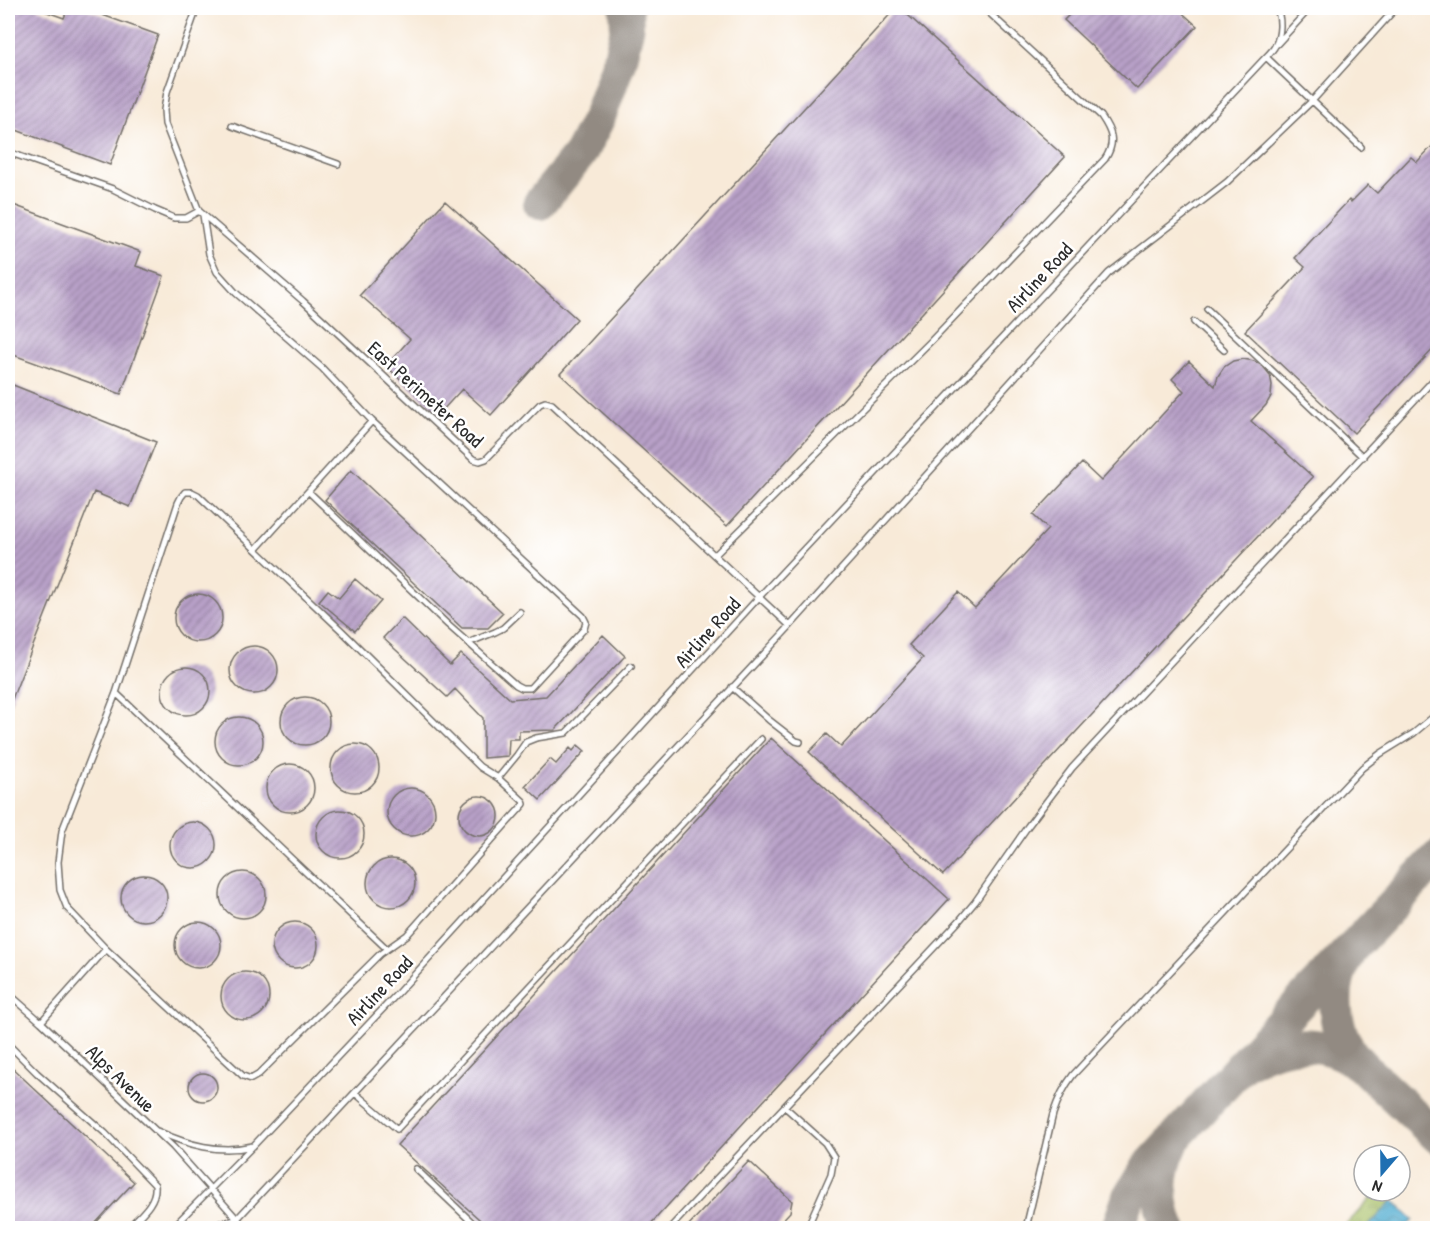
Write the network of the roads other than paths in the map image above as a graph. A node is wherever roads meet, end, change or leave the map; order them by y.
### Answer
1 (197, 8) edge
2 (984, 8) edge
3 (1276, 8) edge
4 (1310, 8) edge
5 (1396, 8) edge
6 (1275, 46) junction
7 (1266, 57) junction
8 (1313, 100) junction
9 (232, 126) dead end
10 (1361, 147) dead end
11 (8, 152) edge
12 (338, 164) dead end
13 (201, 213) junction
14 (1207, 309) dead end
15 (1194, 322) dead end
16 (1224, 350) dead end
17 (1437, 375) edge
18 (372, 421) junction
19 (1363, 457) junction
20 (309, 492) junction
21 (256, 549) junction
22 (715, 555) junction
23 (760, 596) junction
24 (520, 612) dead end
25 (790, 626) junction
26 (468, 642) junction
27 (631, 666) dead end
28 (732, 687) junction
29 (116, 693) junction
30 (1437, 713) edge
31 (761, 739) dead end
32 (800, 742) dead end
33 (498, 778) junction
34 (106, 949) junction
35 (387, 949) junction
36 (8, 993) edge
37 (40, 1022) junction
38 (8, 1044) edge
39 (355, 1093) junction
40 (786, 1107) junction
41 (153, 1129) junction
42 (254, 1145) junction
43 (416, 1169) dead end
44 (210, 1188) junction
45 (236, 1220) junction
46 (128, 1228) edge
47 (172, 1228) edge
48 (206, 1228) edge
49 (245, 1228) edge
50 (478, 1228) edge
51 (670, 1228) edge
52 (807, 1228) edge
53 (1026, 1228) edge

1 - 13 lane, East Perimeter Road
2 - 22 lane
3 - 6 lane
4 - 6 lane, Airline Road
5 - 8 lane
6 - 7 lane, Airline Road
7 - 8 lane
7 - 23 lane, Airline Road
8 - 10 lane
8 - 25 lane
9 - 12 lane
11 - 13 lane
13 - 18 lane
13 - 22 lane, East Perimeter Road
14 - 19 lane
15 - 16 lane
17 - 19 lane
18 - 20 lane
18 - 26 lane
19 - 40 lane
20 - 21 lane
20 - 26 lane
21 - 29 lane
21 - 33 lane
22 - 23 lane, East Perimeter Road
23 - 25 lane, East Perimeter Road
23 - 42 lane, Airline Road
24 - 26 lane
25 - 28 lane
27 - 33 lane
28 - 32 lane
28 - 39 lane
29 - 34 lane
29 - 35 lane
30 - 53 lane
31 - 39 lane
33 - 35 lane
34 - 35 lane
34 - 37 lane
36 - 37 lane, Alps Avenue
37 - 41 lane, Alps Avenue
38 - 46 lane
39 - 45 lane
40 - 51 lane
40 - 52 lane
41 - 42 lane
41 - 44 lane, Alps Avenue
42 - 44 lane, Airline Road
43 - 50 lane
44 - 45 lane, Alps Avenue
44 - 47 lane, Airline Road
45 - 48 lane
45 - 49 lane, Alps Avenue

